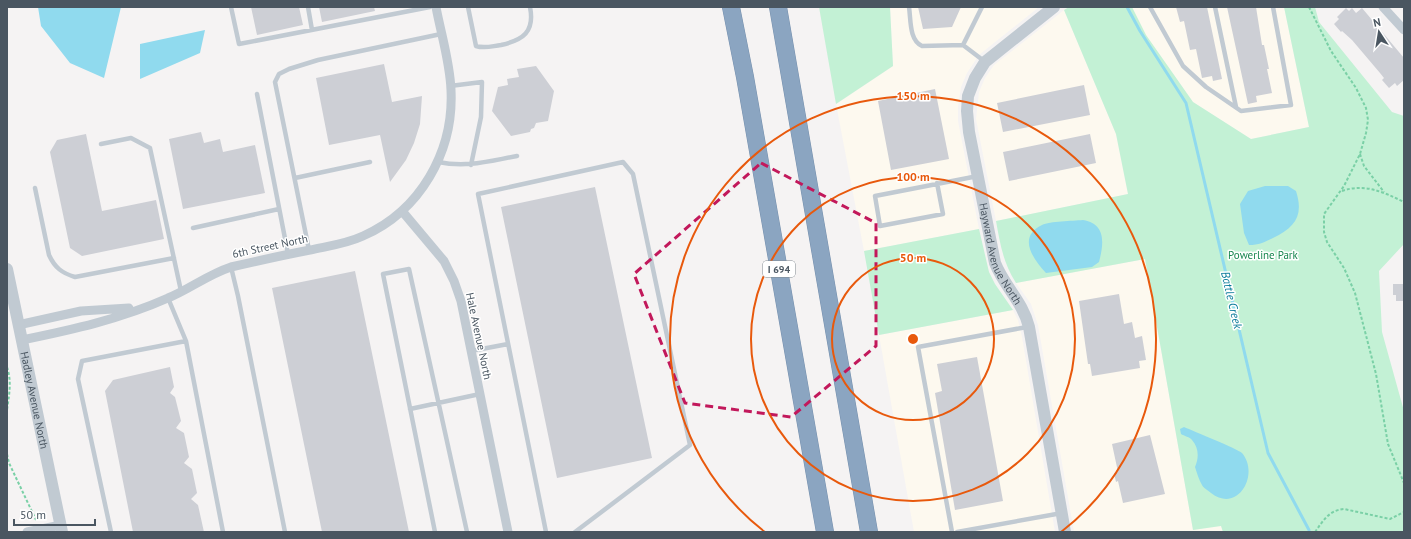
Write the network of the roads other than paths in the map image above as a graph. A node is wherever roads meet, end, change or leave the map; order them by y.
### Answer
1 (232, 7) edge
2 (308, 7) edge
3 (398, 7) edge
4 (430, 7) edge
5 (436, 7) edge
6 (468, 7) edge
7 (530, 7) edge
8 (731, 7) edge
9 (778, 7) edge
10 (909, 7) edge
11 (982, 7) edge
12 (1150, 7) edge
13 (1215, 7) edge
14 (1273, 7) edge
15 (1383, 7) edge
16 (1049, 8) edge
17 (399, 13) junction
18 (312, 30) junction
19 (1404, 30) edge
20 (441, 34) junction
21 (962, 45) junction
22 (985, 62) junction
23 (450, 86) junction
24 (257, 94) dead end
25 (1236, 108) junction
26 (101, 144) dead end
27 (517, 156) dead end
28 (370, 162) dead end
29 (438, 162) junction
30 (471, 165) junction
31 (978, 176) junction
32 (295, 178) junction
33 (937, 183) junction
34 (35, 188) dead end
35 (279, 209) junction
36 (402, 211) junction
37 (193, 228) dead end
38 (309, 250) junction
39 (288, 254) junction
40 (174, 258) junction
41 (230, 267) junction
42 (7, 269) edge
43 (182, 291) junction
44 (168, 298) junction
45 (142, 308) junction
46 (18, 325) junction
47 (1029, 327) junction
48 (22, 340) junction
49 (186, 341) junction
50 (508, 344) junction
51 (471, 351) junction
52 (480, 394) junction
53 (439, 403) junction
54 (410, 408) junction
55 (1062, 513) junction
56 (61, 528) edge
57 (27, 532) edge
58 (111, 532) edge
59 (223, 532) edge
60 (285, 532) edge
61 (435, 532) edge
62 (467, 532) edge
63 (508, 532) edge
64 (546, 532) edge
65 (575, 532) edge
66 (825, 532) edge
67 (869, 532) edge
68 (952, 532) edge
69 (957, 532) edge
70 (1065, 532) edge

1 - 18 lane
2 - 18 lane
3 - 17 lane
4 - 17 lane
5 - 20 street
6 - 7 lane
8 - 66 highway, I 694
9 - 67 highway
10 - 21 lane
11 - 21 lane
12 - 25 lane
13 - 25 lane
14 - 25 lane
15 - 19 street
16 - 22 street, Hayward Avenue North
17 - 18 lane
20 - 23 street
20 - 32 lane
21 - 22 lane
22 - 31 street, Hayward Avenue North
23 - 29 street
23 - 30 lane
24 - 35 lane
26 - 40 lane
27 - 30 lane
28 - 32 lane
29 - 30 lane
29 - 36 street
31 - 33 lane
31 - 47 street, Hayward Avenue North
32 - 38 lane
33 - 33 lane
34 - 40 lane
35 - 37 lane
35 - 39 lane
36 - 38 street, 6th Street North
36 - 51 street, Hale Avenue North
38 - 39 street, 6th Street North
39 - 41 street, 6th Street North
40 - 43 lane
41 - 43 street, 6th Street North
41 - 60 lane
42 - 46 street, Hadley Avenue North
43 - 44 street, 6th Street North
44 - 45 street, 6th Street North
44 - 49 lane
45 - 46 street, 6th Street North
45 - 48 street, 6th Street North
46 - 48 street, Hadley Avenue North
47 - 55 street, Hayward Avenue North
47 - 68 lane
48 - 56 street, Hadley Avenue North
49 - 58 lane
49 - 59 lane
50 - 51 lane
50 - 64 lane
50 - 65 lane
51 - 52 street, Hale Avenue North
52 - 53 lane
52 - 63 street, Hale Avenue North
53 - 54 lane
53 - 54 lane
53 - 62 lane
54 - 61 lane
55 - 69 lane
55 - 70 street, Hayward Avenue North
56 - 57 street

